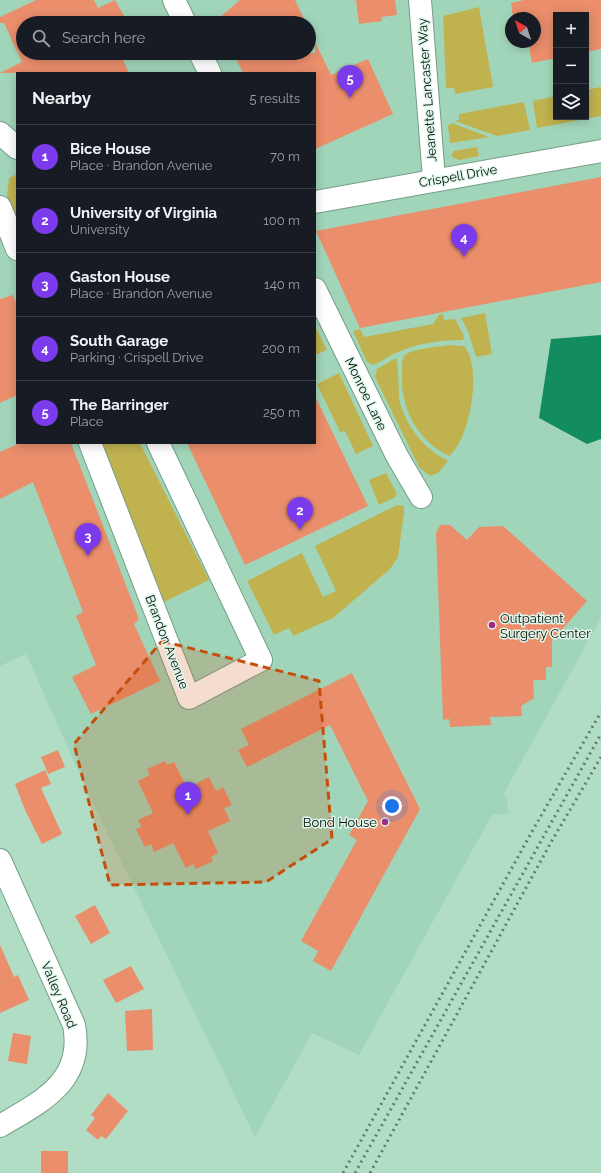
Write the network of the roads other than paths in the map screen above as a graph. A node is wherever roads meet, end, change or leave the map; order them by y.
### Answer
1 (174, 0) edge
2 (420, 0) edge
3 (182, 16) edge
4 (204, 60) edge
5 (210, 72) edge
6 (0, 133) edge
7 (16, 147) edge
8 (601, 151) edge
9 (434, 179) junction
10 (316, 202) edge
11 (0, 207) edge
12 (16, 247) edge
13 (316, 291) edge
14 (90, 444) edge
15 (158, 444) edge
16 (421, 497) dead end
17 (0, 860) edge
18 (0, 1126) edge

1 - 3 street
2 - 9 street, Jeanette Lancaster Way
4 - 5 street
6 - 7 street
8 - 9 street, Crispell Drive
9 - 10 street, Crispell Drive
11 - 12 street
13 - 16 street, Monroe Lane
14 - 15 street, Brandon Avenue
17 - 18 street, Valley Road

